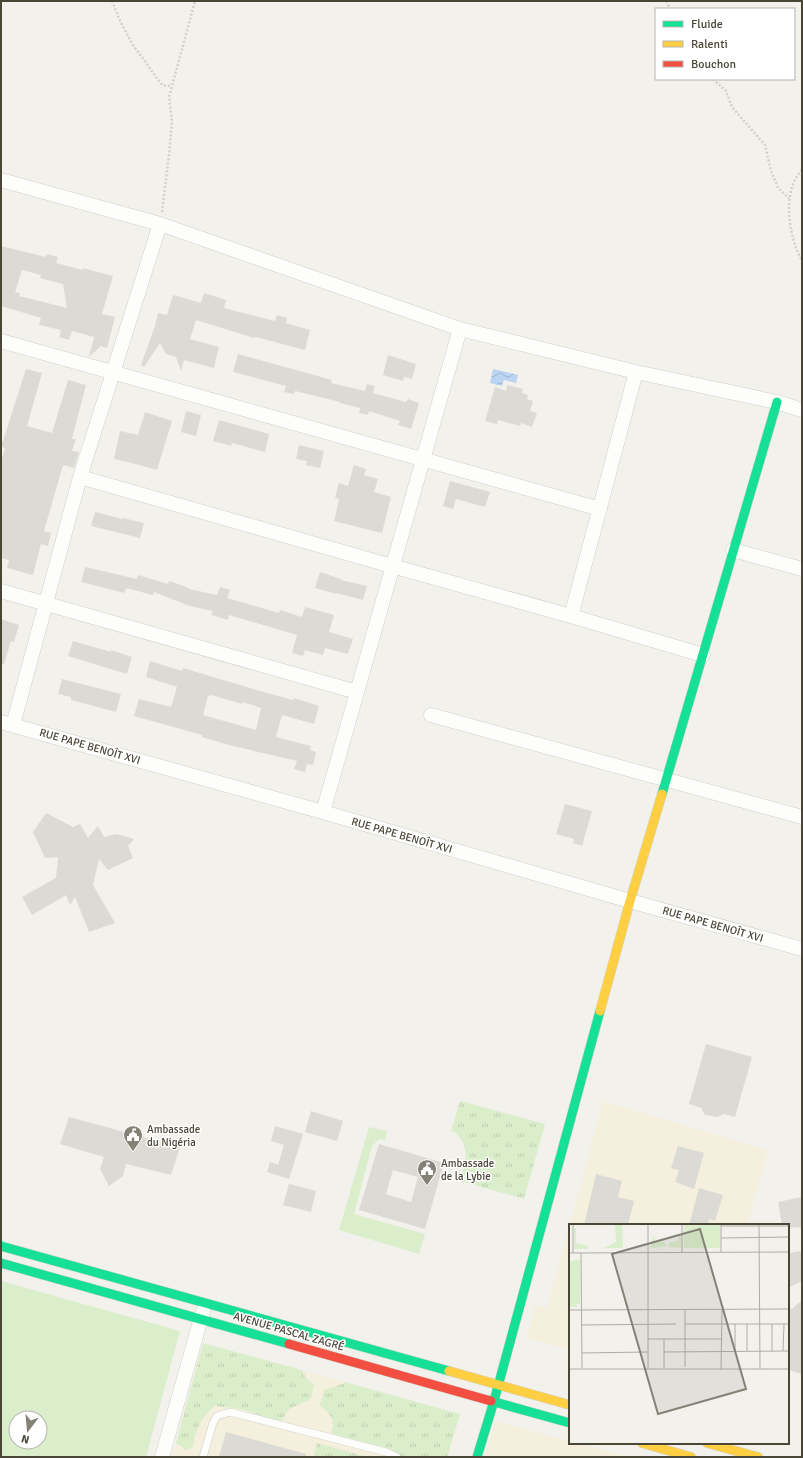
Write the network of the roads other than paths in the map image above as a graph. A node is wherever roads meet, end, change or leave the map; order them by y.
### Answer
1 (1, 180) edge
2 (160, 224) junction
3 (460, 329) junction
4 (1, 342) edge
5 (113, 372) junction
6 (636, 372) junction
7 (776, 402) junction
8 (802, 410) edge
9 (423, 458) junction
10 (80, 477) junction
11 (600, 508) junction
12 (733, 550) junction
13 (392, 566) junction
14 (802, 569) edge
15 (1, 591) edge
16 (46, 604) junction
17 (571, 616) junction
18 (702, 655) junction
19 (357, 692) junction
20 (431, 715) dead end
21 (7, 723) edge
22 (666, 780) junction
23 (323, 812) junction
24 (802, 817) edge
25 (630, 901) junction
26 (802, 949) edge
27 (1, 1246) edge
28 (1, 1263) edge
29 (205, 1303) junction
30 (201, 1319) junction
31 (498, 1385) junction
32 (494, 1401) junction
33 (569, 1405) edge
34 (569, 1423) edge
35 (646, 1444) edge
36 (711, 1444) edge
37 (162, 1457) edge
38 (203, 1457) edge
39 (397, 1457) edge
40 (477, 1457) edge
41 (691, 1457) edge
42 (758, 1457) edge

1 - 2 street
2 - 3 street
2 - 5 street
3 - 6 street
3 - 9 street
4 - 5 street
5 - 9 street
5 - 10 street
6 - 7 street
6 - 11 street
7 - 8 street
7 - 12 main road
9 - 11 street
9 - 13 street
10 - 13 street
10 - 16 street
11 - 17 street
12 - 14 street
12 - 18 main road
13 - 17 street
13 - 19 street
15 - 16 street
16 - 19 street
16 - 21 street
17 - 18 street
18 - 22 main road
19 - 23 street
20 - 22 street
21 - 23 street, RUE PAPE BENOÎT XVI
22 - 24 street
22 - 25 main road
23 - 25 street, RUE PAPE BENOÎT XVI
25 - 26 street, RUE PAPE BENOÎT XVI
25 - 31 main road
27 - 29 main road, AVENUE PASCAL ZAGRÉ
28 - 30 main road, AVENUE PASCAL ZAGRÉ
29 - 30 street
29 - 31 main road, AVENUE PASCAL ZAGRÉ
30 - 32 main road, AVENUE PASCAL ZAGRÉ
30 - 37 street
31 - 32 main road
31 - 33 main road, AVENUE PASCAL ZAGRÉ
32 - 34 main road, AVENUE PASCAL ZAGRÉ
32 - 40 main road
35 - 41 main road
36 - 42 main road
38 - 39 lane

